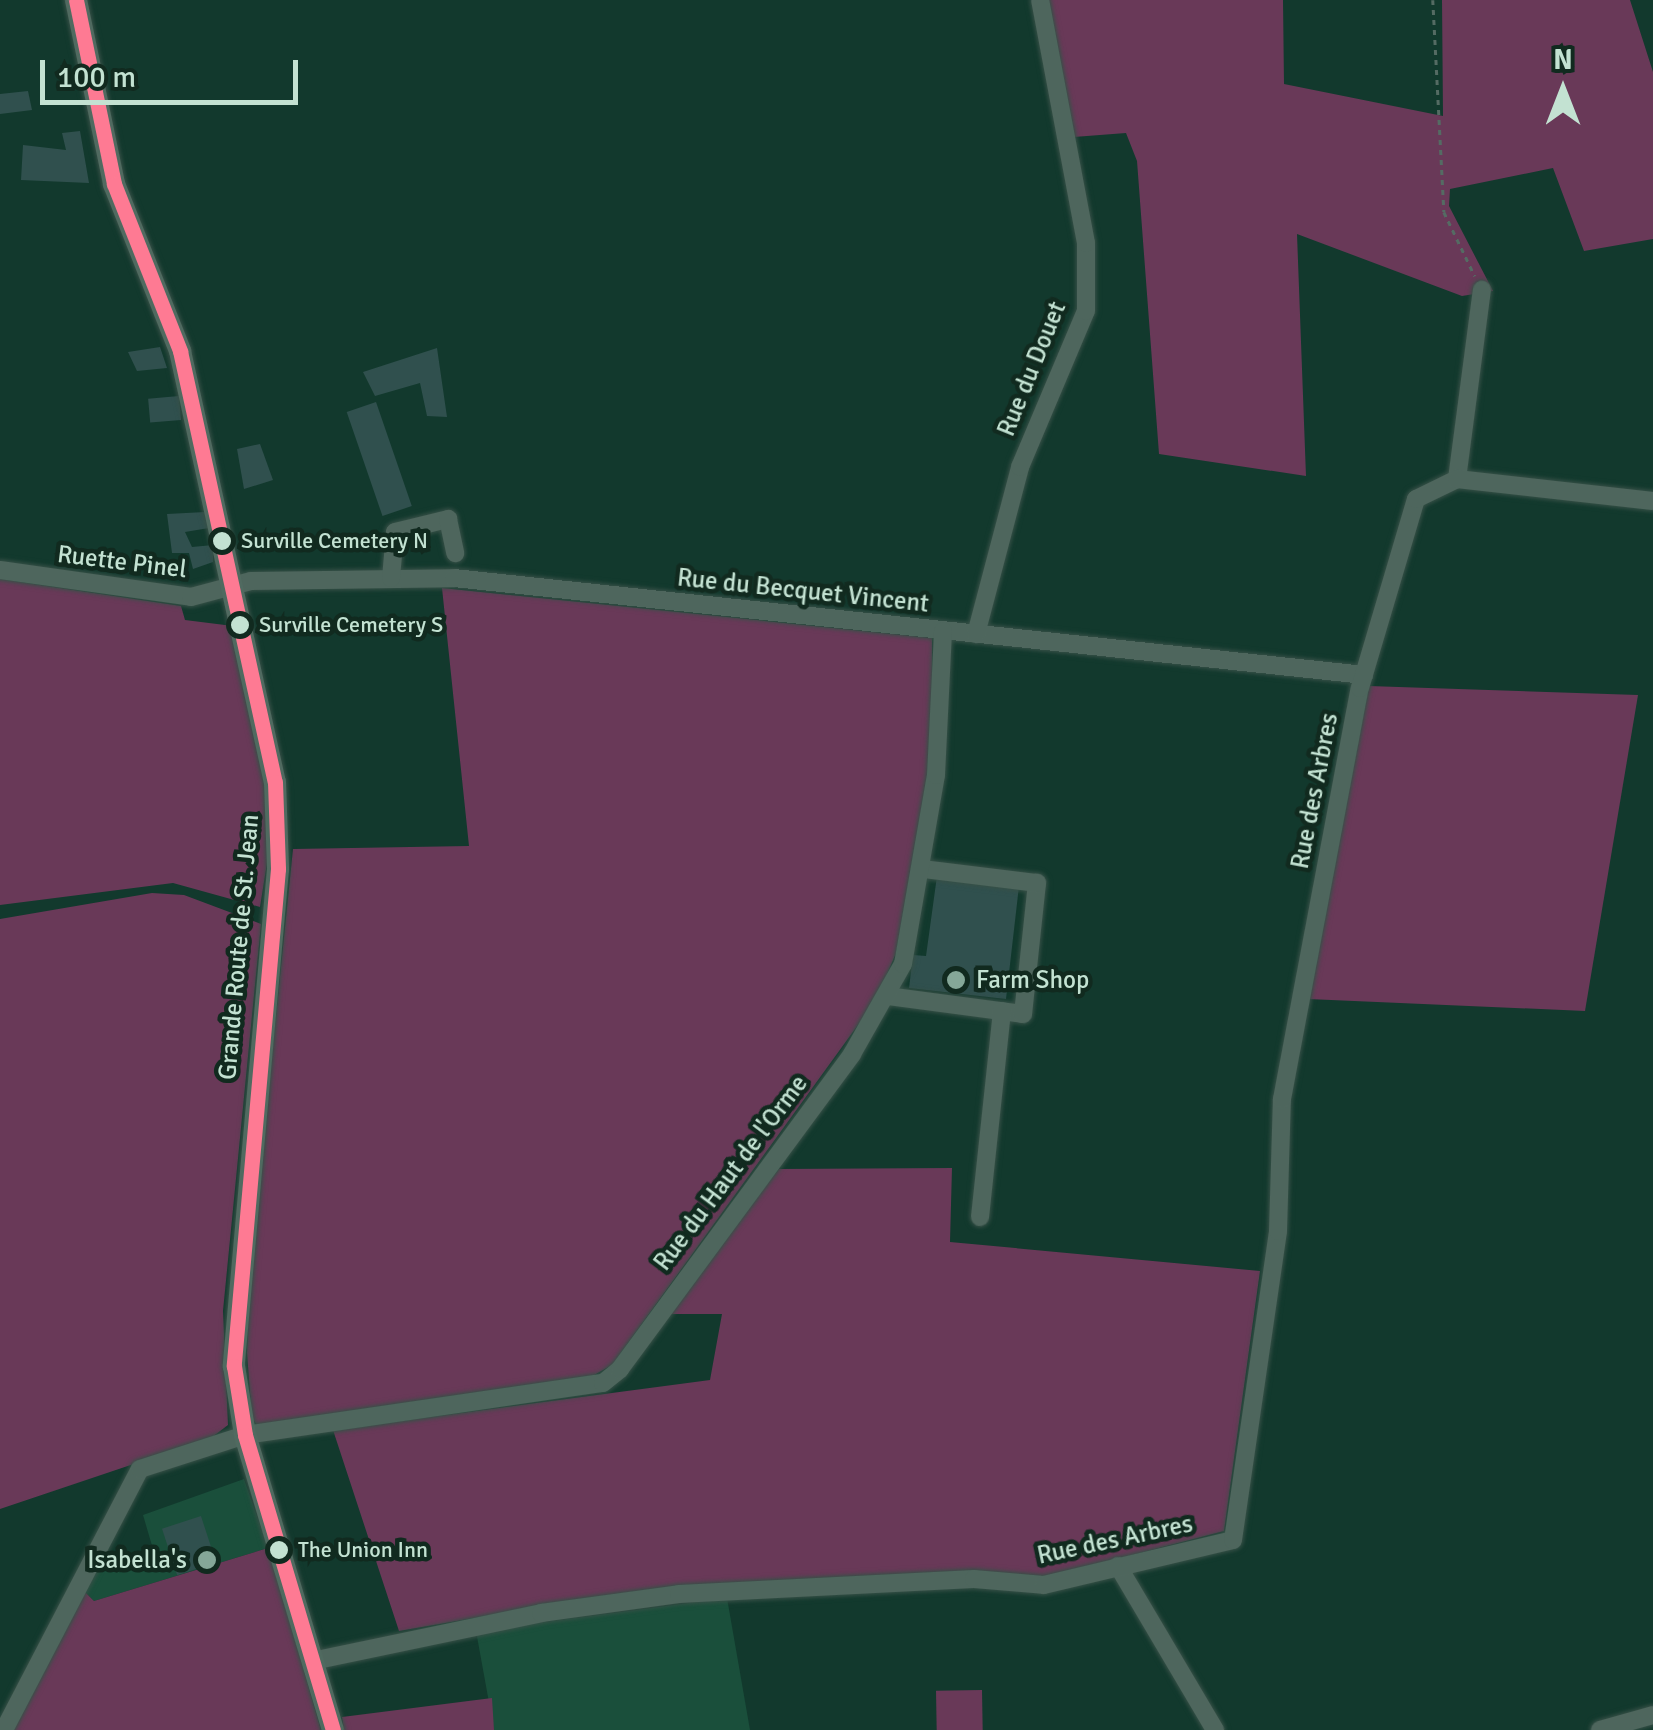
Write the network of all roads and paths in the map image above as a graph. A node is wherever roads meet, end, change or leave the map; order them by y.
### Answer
1 (76, 0) edge
2 (1040, 0) edge
3 (1434, 0) edge
4 (1482, 290) joint
5 (1457, 479) junction
6 (1653, 502) edge
7 (454, 553) dead end
8 (0, 570) edge
9 (392, 578) junction
10 (236, 586) junction
11 (943, 631) junction
12 (976, 634) junction
13 (1364, 675) junction
14 (922, 869) junction
15 (888, 996) junction
16 (1002, 1012) junction
17 (980, 1217) dead end
18 (245, 1436) junction
19 (1118, 1566) junction
20 (317, 1660) junction
21 (1653, 1715) edge
22 (4, 1730) edge
23 (334, 1730) edge
24 (1215, 1730) edge
25 (1600, 1730) edge

1 - 10 main road, Grande Route de St. Jean
2 - 12 street, Rue du Douet
3 - 4 path
4 - 5 street
5 - 6 street
5 - 13 street
7 - 9 street
8 - 10 street, Ruette Pinel
9 - 10 street, Rue du Becquet Vincent
9 - 11 street, Rue du Becquet Vincent
10 - 18 main road, Grande Route de St. Jean
11 - 12 street, Rue du Becquet Vincent
11 - 14 street, Rue du Haut de l'Orme
12 - 13 street, Rue du Becquet Vincent
13 - 19 street, Rue des Arbres
14 - 15 street, Rue du Haut de l'Orme
14 - 16 street
15 - 16 street
15 - 18 street, Rue du Haut de l'Orme
16 - 17 street
18 - 20 main road, Grande Route de St. Jean
18 - 22 street, Rue du Haut de l'Orme
19 - 20 street, Rue des Arbres
19 - 24 street
20 - 23 main road, Grande Route de St. Jean
21 - 25 street

